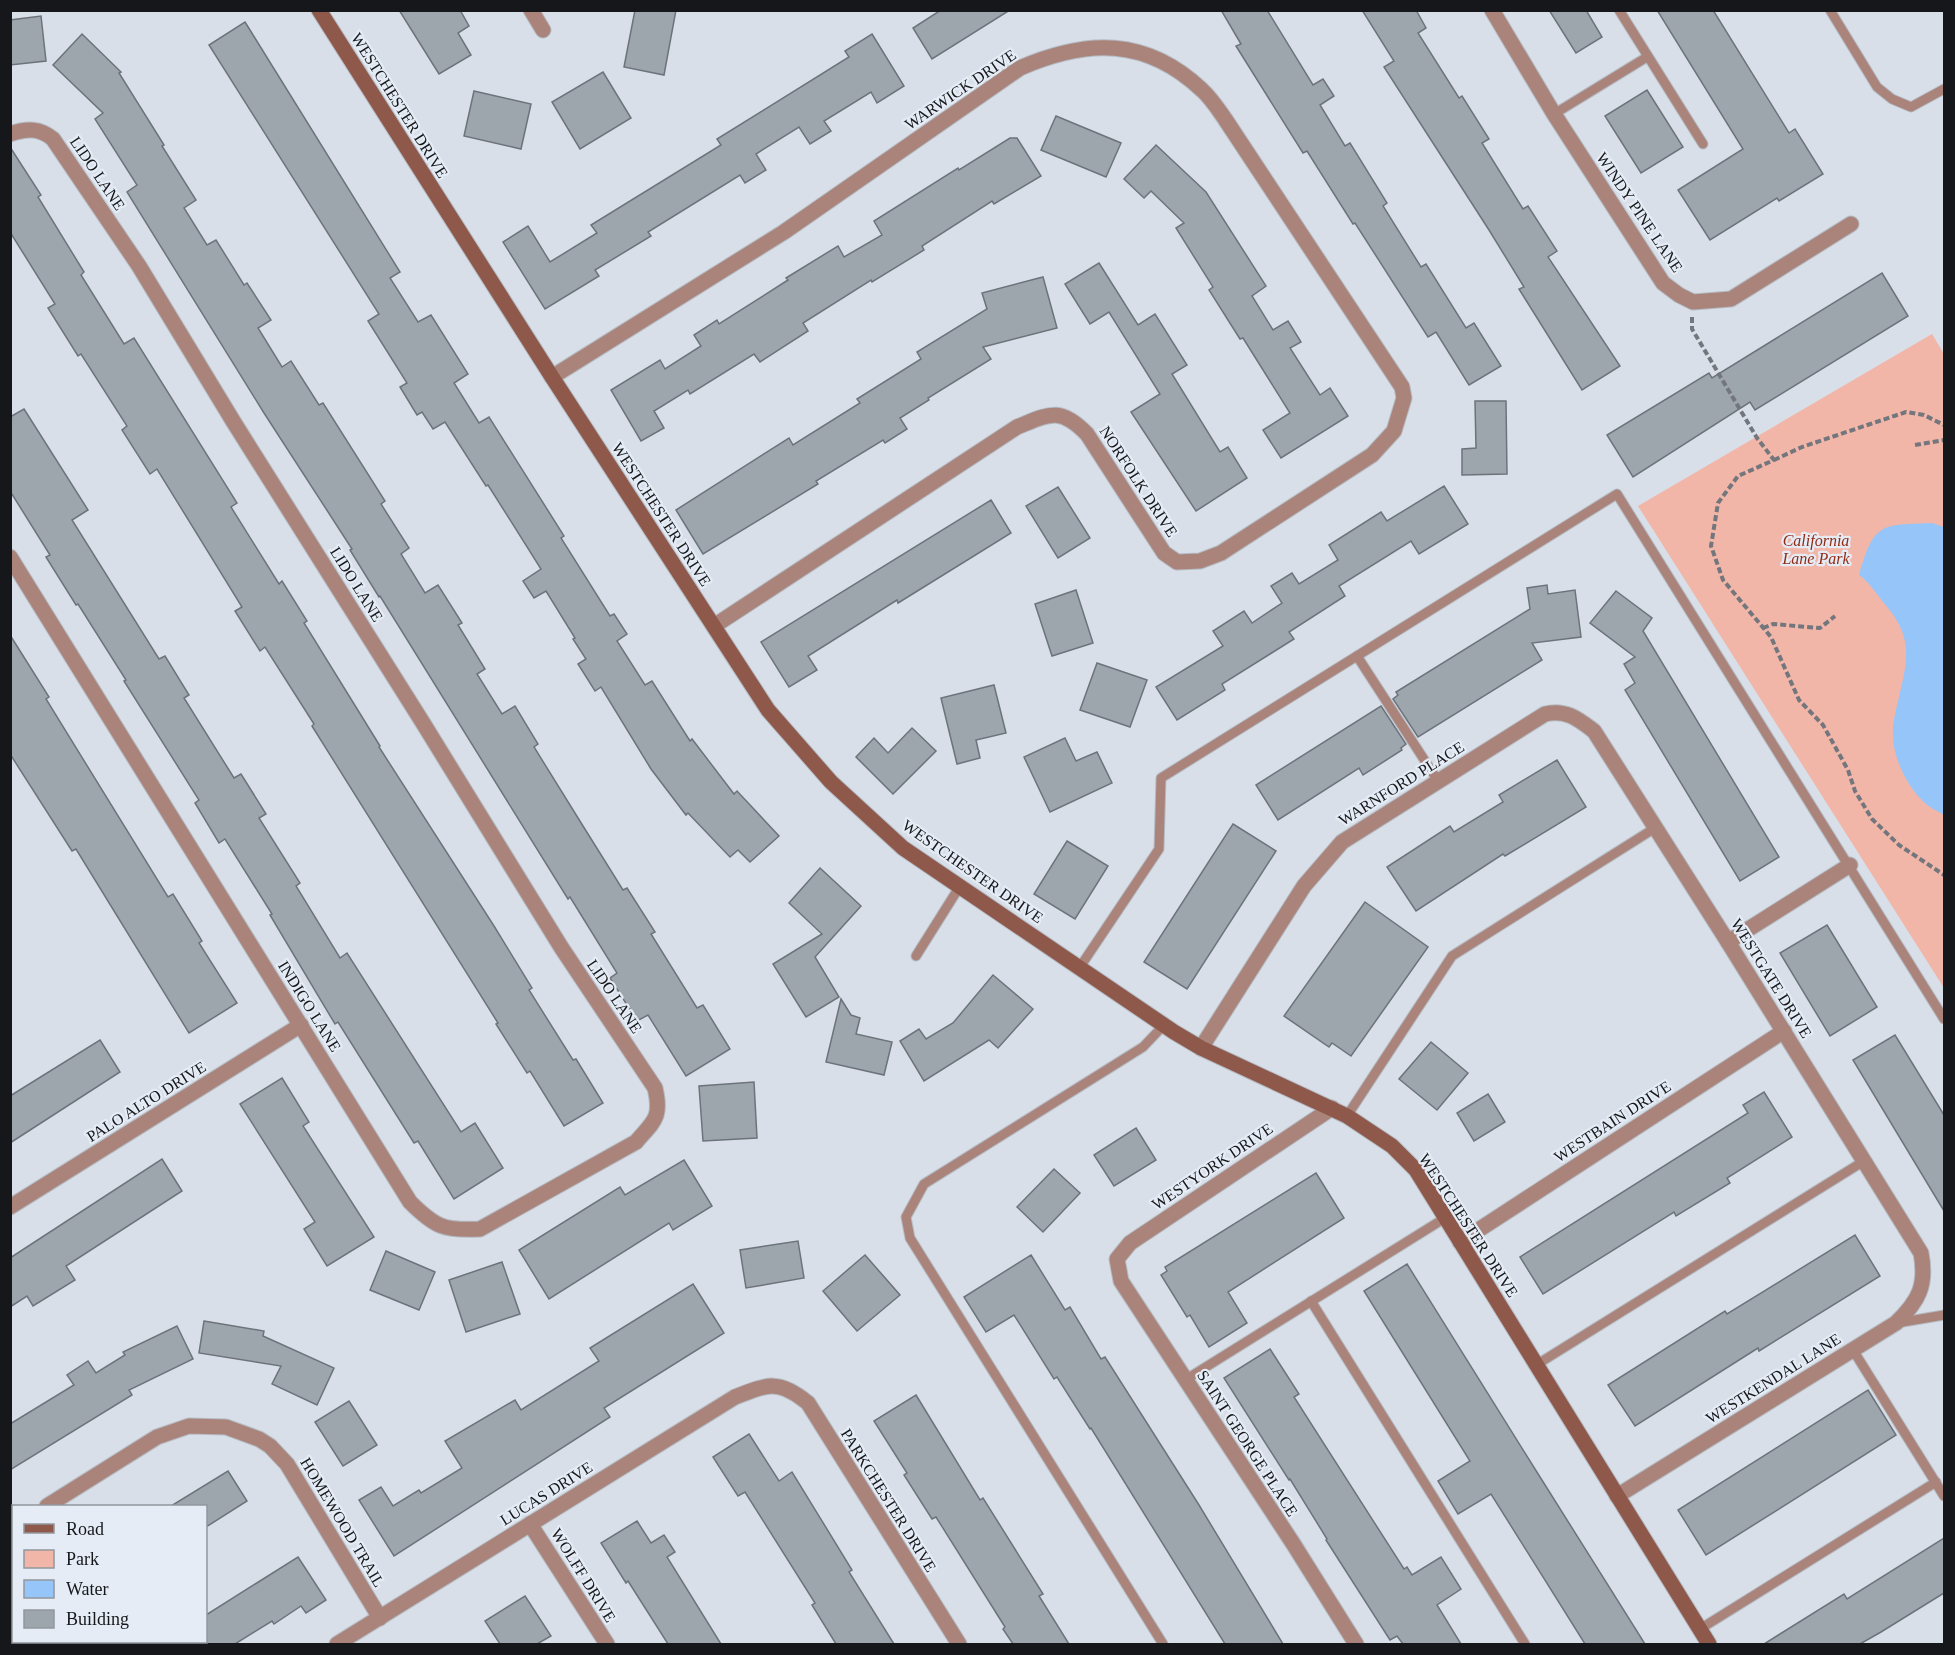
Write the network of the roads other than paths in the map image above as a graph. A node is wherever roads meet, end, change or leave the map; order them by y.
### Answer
1 (319, 10) edge
2 (531, 10) edge
3 (1492, 10) edge
4 (1619, 10) edge
5 (1830, 10) edge
6 (543, 30) dead end
7 (1647, 57) junction
8 (1944, 89) edge
9 (1554, 114) junction
10 (10, 134) edge
11 (1703, 144) dead end
12 (1851, 224) dead end
13 (552, 377) junction
14 (1400, 414) joint
15 (10, 557) edge
16 (714, 626) junction
17 (1357, 656) junction
18 (1572, 714) joint
19 (1438, 781) junction
20 (1655, 828) junction
21 (1850, 865) junction
22 (960, 886) junction
23 (1728, 942) junction
24 (916, 956) dead end
25 (1080, 967) junction
26 (1944, 1019) edge
27 (301, 1025) junction
28 (1164, 1025) junction
29 (1784, 1030) junction
30 (1201, 1048) junction
31 (655, 1089) joint
32 (1332, 1108) junction
33 (1347, 1116) junction
34 (1864, 1161) junction
35 (10, 1207) edge
36 (1445, 1218) junction
37 (1460, 1242) junction
38 (1117, 1259) joint
39 (1924, 1271) joint
40 (1311, 1301) junction
41 (1944, 1315) edge
42 (1896, 1323) junction
43 (1853, 1350) junction
44 (1536, 1365) junction
45 (1185, 1380) junction
46 (779, 1385) joint
47 (1936, 1482) junction
48 (1617, 1496) junction
49 (1944, 1496) edge
50 (49, 1505) edge
51 (530, 1524) junction
52 (380, 1618) junction
53 (1700, 1629) junction
54 (337, 1644) edge
55 (607, 1644) edge
56 (959, 1644) edge
57 (1163, 1644) edge
58 (1356, 1644) edge
59 (1525, 1644) edge
60 (1709, 1644) edge

1 - 13 street, WESTCHESTER DRIVE
2 - 6 street
3 - 9 street, WINDY PINE LANE
4 - 7 lane
5 - 8 lane
7 - 9 lane
7 - 11 lane
9 - 12 street, WINDY PINE LANE
10 - 31 street, LIDO LANE
13 - 14 street, WARWICK DRIVE
13 - 16 street, WESTCHESTER DRIVE
14 - 16 street, NORFOLK DRIVE
15 - 27 street, INDIGO LANE
16 - 22 street, WESTCHESTER DRIVE
17 - 19 lane
17 - 21 lane
17 - 25 lane
18 - 19 street, WARNFORD PLACE
18 - 20 street, WESTGATE DRIVE
19 - 30 street, WARNFORD PLACE
20 - 23 street, WESTGATE DRIVE
20 - 33 lane
21 - 23 street
21 - 26 lane
22 - 24 lane
22 - 25 street, WESTCHESTER DRIVE
23 - 29 street, WESTGATE DRIVE
25 - 28 street, WESTCHESTER DRIVE
27 - 31 street, INDIGO LANE
27 - 35 street, PALO ALTO DRIVE
28 - 30 street, WESTCHESTER DRIVE
28 - 57 lane
29 - 34 street, WESTGATE DRIVE
29 - 37 street, WESTBAIN DRIVE
30 - 32 street, WESTCHESTER DRIVE
32 - 33 street, WESTCHESTER DRIVE
32 - 38 street, WESTYORK DRIVE
33 - 36 street, WESTCHESTER DRIVE
34 - 39 street, WESTGATE DRIVE
34 - 44 lane
36 - 37 street, WESTCHESTER DRIVE
36 - 40 lane
37 - 44 street, WESTCHESTER DRIVE
38 - 45 street, SAINT GEORGE PLACE
39 - 42 street, WESTKENDAL LANE
40 - 45 lane
40 - 59 lane
41 - 42 lane
42 - 43 street, WESTKENDAL LANE
43 - 47 lane
43 - 48 street, WESTKENDAL LANE
44 - 48 street, WESTCHESTER DRIVE
45 - 58 street, SAINT GEORGE PLACE
46 - 51 street, LUCAS DRIVE
46 - 56 street, PARKCHESTER DRIVE
47 - 49 lane
47 - 53 lane
48 - 53 street, WESTCHESTER DRIVE
50 - 52 street, HOMEWOOD TRAIL
51 - 52 street, LUCAS DRIVE
51 - 55 street, WOLFF DRIVE
52 - 54 street, LUCAS DRIVE
53 - 60 street, WESTCHESTER DRIVE

